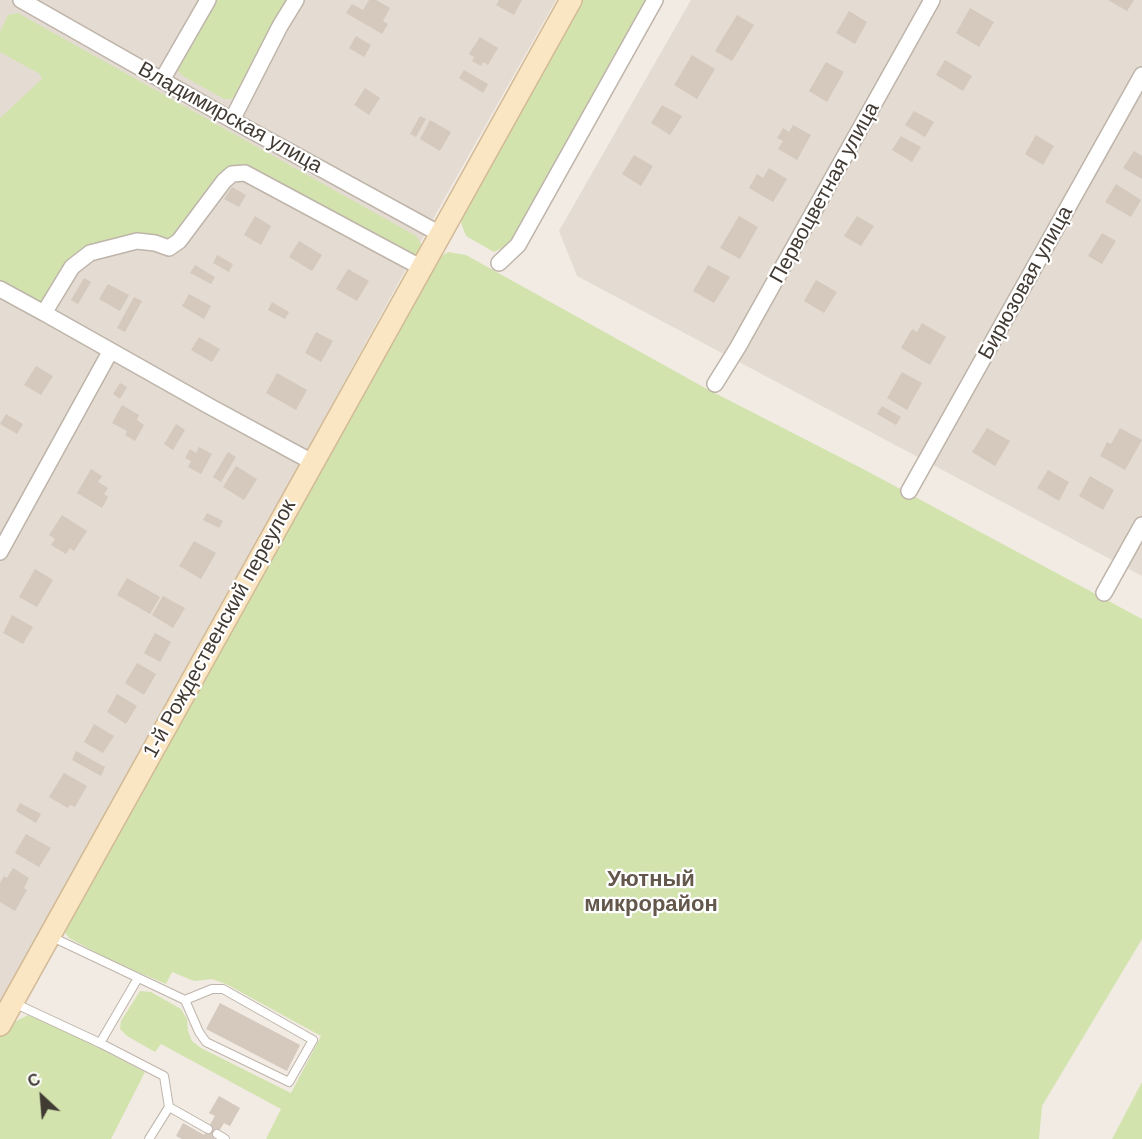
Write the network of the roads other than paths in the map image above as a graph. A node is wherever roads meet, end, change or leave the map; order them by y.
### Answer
1 (21, 0) edge
2 (208, 0) edge
3 (296, 0) edge
4 (571, 0) edge
5 (655, 0) edge
6 (932, 0) edge
7 (1142, 75) edge
8 (162, 80) junction
9 (232, 120) junction
10 (440, 234) junction
11 (499, 263) dead end
12 (422, 268) junction
13 (0, 289) edge
14 (44, 313) junction
15 (110, 352) junction
16 (716, 384) dead end
17 (314, 462) junction
18 (909, 491) dead end
19 (1142, 525) edge
20 (0, 552) edge
21 (1104, 593) dead end
22 (50, 936) junction
23 (138, 978) junction
24 (185, 1000) junction
25 (13, 1002) junction
26 (0, 1025) edge
27 (99, 1043) junction
28 (169, 1107) junction
29 (208, 1129) dead end
30 (217, 1134) dead end
31 (149, 1139) edge
32 (225, 1139) edge

1 - 8 street, Владимирская улица
2 - 8 street
3 - 9 street
4 - 10 street, 1-й Рождественский переулок
5 - 11 street
6 - 16 street, Первоцветная улица
7 - 18 street, Бирюзовая улица
8 - 9 street, Владимирская улица
9 - 10 street, Владимирская улица
10 - 12 street, 1-й Рождественский переулок
12 - 14 street
12 - 17 street, 1-й Рождественский переулок
13 - 14 street
14 - 15 street
15 - 17 street
15 - 20 street
17 - 22 street, 1-й Рождественский переулок
19 - 21 street
22 - 23 lane
22 - 25 street, 1-й Рождественский переулок
23 - 24 lane
23 - 27 lane
24 - 24 lane
25 - 26 street, 1-й Рождественский переулок
25 - 27 lane
27 - 28 lane
28 - 29 lane
28 - 31 lane
30 - 32 lane

